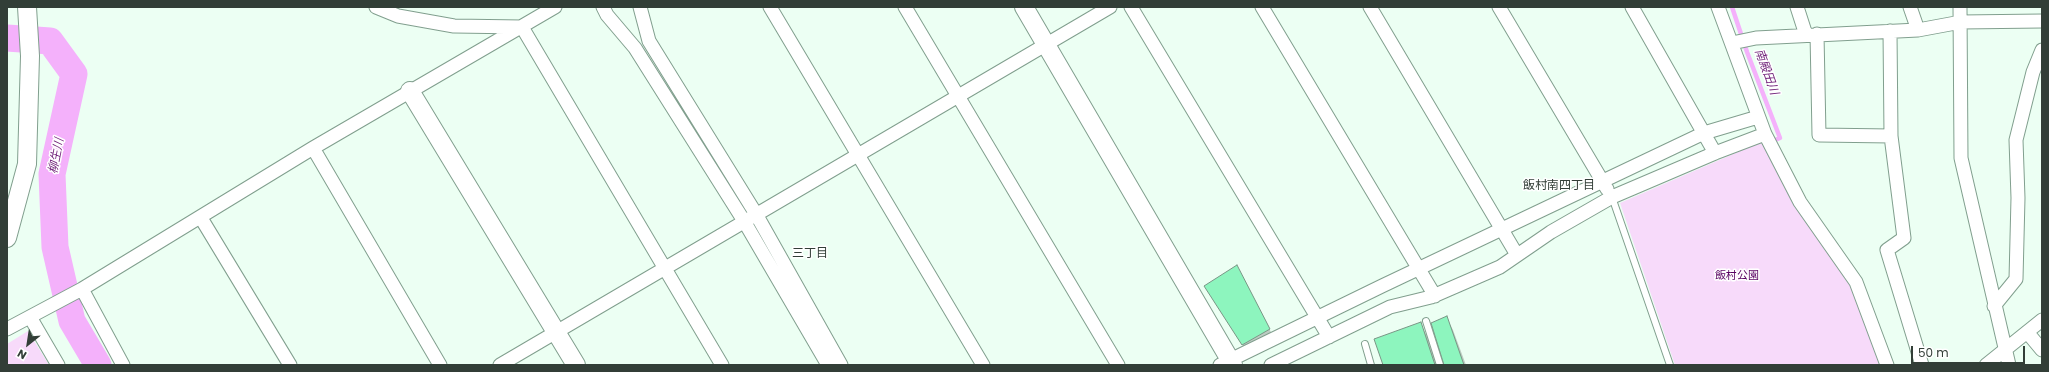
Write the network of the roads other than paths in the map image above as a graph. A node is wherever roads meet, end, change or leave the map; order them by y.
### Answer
1 (27, 7) edge
2 (376, 7) edge
3 (555, 7) edge
4 (603, 7) edge
5 (640, 7) edge
6 (770, 7) edge
7 (905, 7) edge
8 (1024, 7) edge
9 (1110, 7) edge
10 (1131, 7) edge
11 (1262, 7) edge
12 (1370, 7) edge
13 (1498, 7) edge
14 (1632, 7) edge
15 (1718, 7) edge
16 (1797, 7) edge
17 (1910, 7) edge
18 (1960, 7) edge
19 (2042, 21) edge
20 (1961, 22) junction
21 (522, 27) junction
22 (1918, 30) junction
23 (1890, 31) junction
24 (1811, 34) junction
25 (1734, 43) junction
26 (1046, 44) junction
27 (2042, 50) edge
28 (2038, 76) edge
29 (410, 91) junction
30 (959, 96) junction
31 (1758, 117) junction
32 (1704, 133) junction
33 (1765, 134) junction
34 (1891, 136) junction
35 (313, 148) junction
36 (1715, 153) junction
37 (857, 155) junction
38 (1603, 182) junction
39 (1612, 198) junction
40 (756, 214) junction
41 (201, 218) junction
42 (744, 221) junction
43 (1502, 229) junction
44 (7, 238) edge
45 (1517, 255) junction
46 (663, 268) junction
47 (1418, 269) junction
48 (78, 292) junction
49 (1434, 296) junction
50 (1994, 306) junction
51 (30, 317) junction
52 (1317, 318) junction
53 (2042, 320) edge
54 (1426, 321) dead end
55 (7, 329) edge
56 (556, 331) junction
57 (2027, 332) junction
58 (1329, 337) junction
59 (1365, 344) dead end
60 (2006, 348) junction
61 (2042, 350) edge
62 (829, 362) edge
63 (1228, 363) edge
64 (58, 365) edge
65 (123, 365) edge
66 (290, 365) edge
67 (440, 365) edge
68 (500, 365) edge
69 (576, 365) edge
70 (722, 365) edge
71 (983, 365) edge
72 (1118, 365) edge
73 (1271, 365) edge
74 (1371, 365) edge
75 (1440, 365) edge
76 (1670, 365) edge
77 (1887, 365) edge
78 (1922, 365) edge
79 (1986, 365) edge
80 (2009, 365) edge

1 - 44 street
2 - 21 street
3 - 21 street
4 - 42 street
5 - 40 street
6 - 37 street
7 - 30 street
8 - 26 street
9 - 26 street
10 - 52 street
11 - 47 street
12 - 43 street
13 - 38 street
14 - 32 street
15 - 25 street
16 - 24 street
17 - 22 street
18 - 20 street
19 - 20 street
20 - 22 street
20 - 50 street
21 - 29 street
21 - 46 street
22 - 23 street
23 - 24 street
23 - 34 street
24 - 25 street
24 - 34 street
25 - 31 street
26 - 30 street
26 - 63 street
27 - 28 street
28 - 50 street
29 - 35 street
29 - 56 street
30 - 37 street
30 - 72 street
31 - 32 street
31 - 33 street
32 - 36 street
32 - 38 street
33 - 36 street
33 - 77 street
34 - 78 street
35 - 41 street
35 - 67 street
36 - 39 street
37 - 40 street
37 - 71 street
38 - 39 street
38 - 43 street
39 - 45 street
39 - 76 lane
40 - 42 street
40 - 62 street
41 - 48 street
41 - 66 street
42 - 46 street
42 - 62 street
43 - 45 street
43 - 47 street
45 - 49 street
46 - 56 street
46 - 70 street
47 - 49 street
47 - 52 street
48 - 51 street
48 - 65 street
49 - 58 street
50 - 60 street
51 - 55 street
51 - 64 street
52 - 58 street
52 - 63 street
53 - 57 street
54 - 75 lane
56 - 68 street
56 - 69 street
57 - 60 street
57 - 61 street
58 - 73 street
59 - 74 lane
60 - 79 street
60 - 80 street

